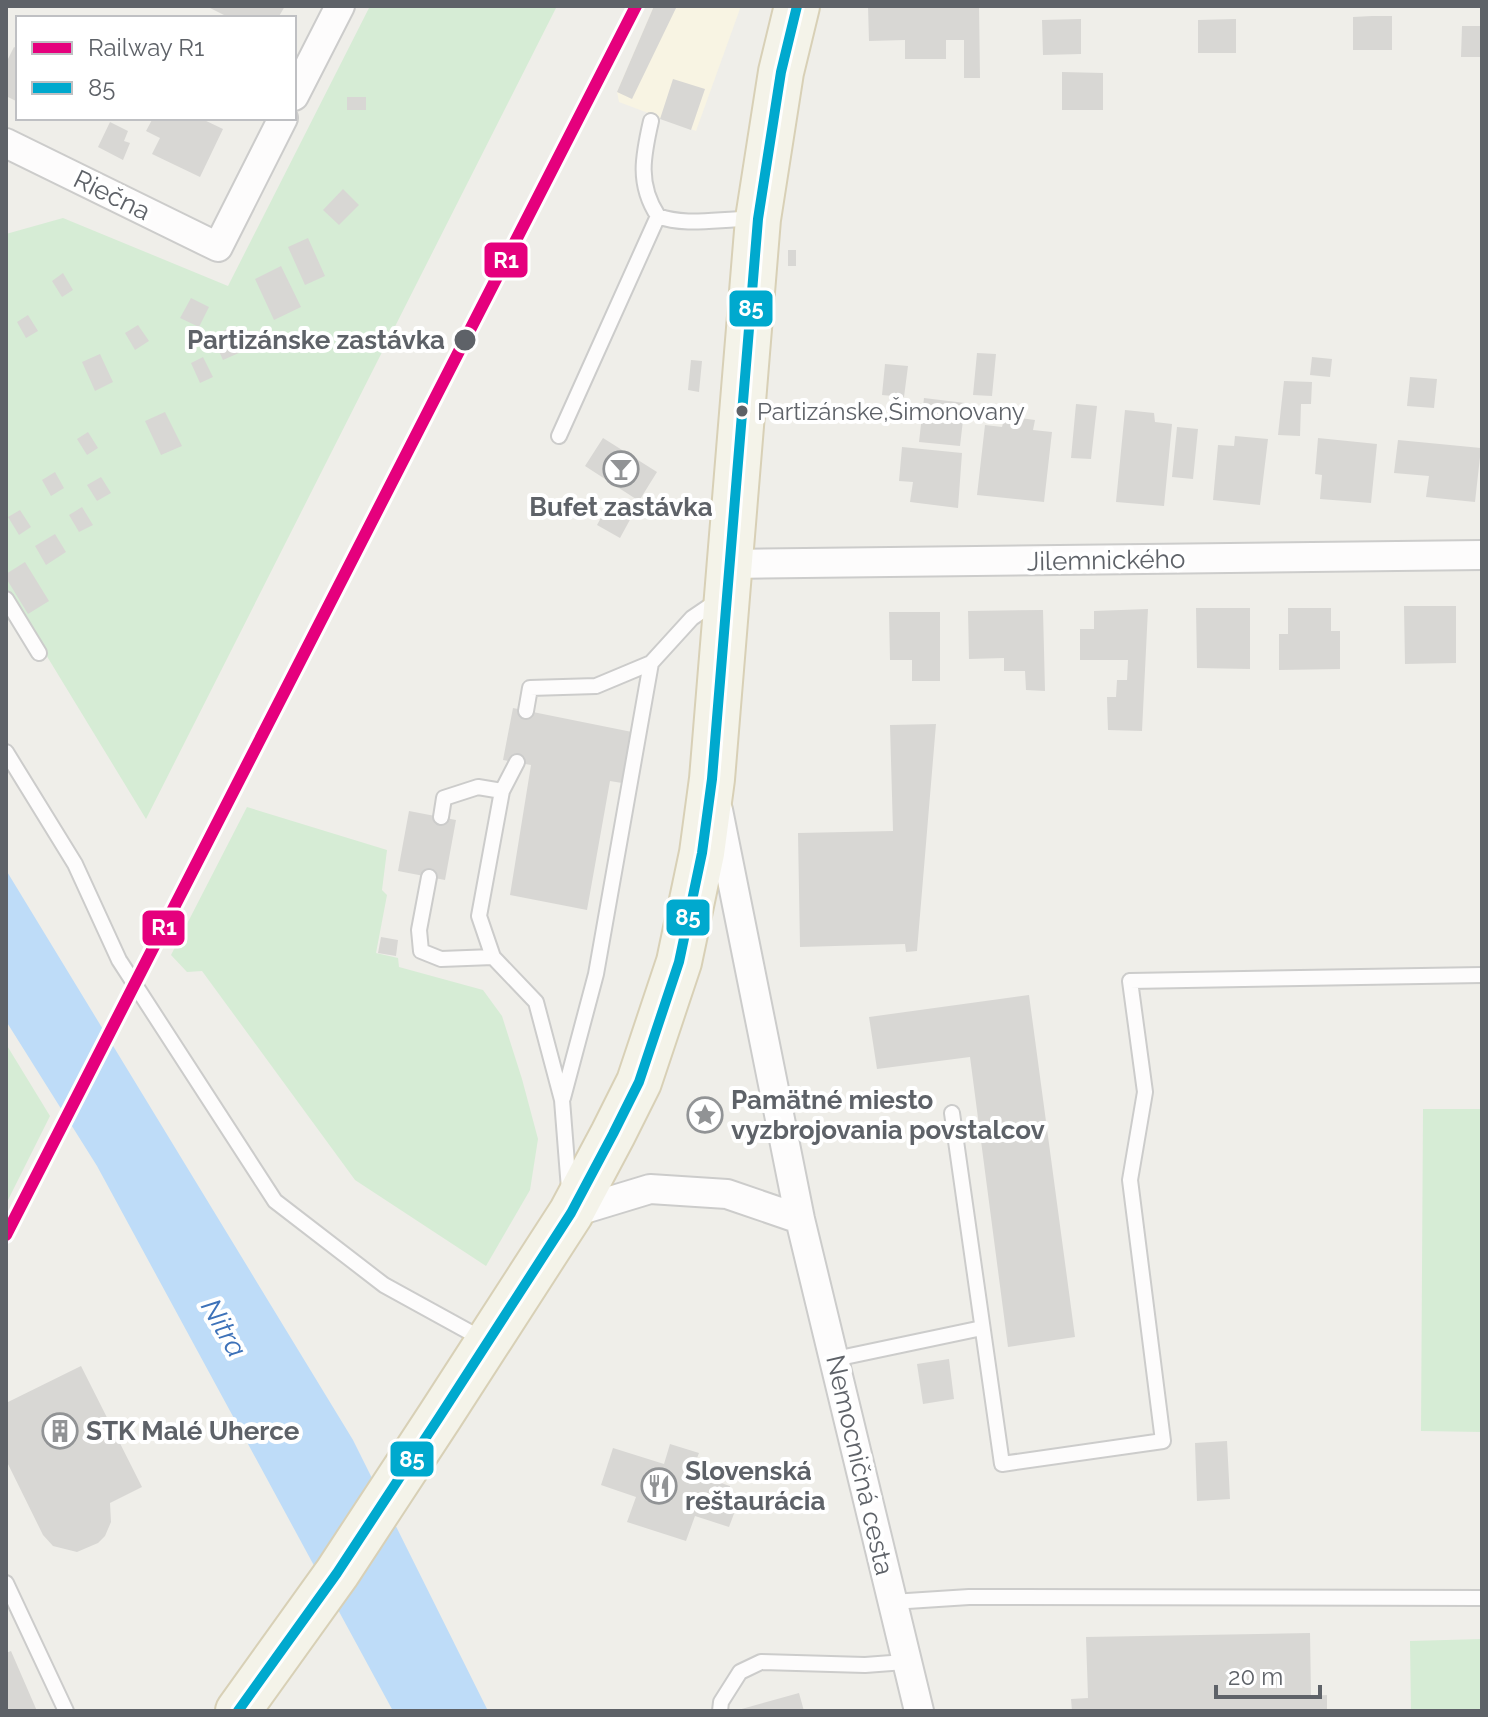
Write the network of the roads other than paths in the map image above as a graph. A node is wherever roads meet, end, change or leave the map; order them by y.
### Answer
1 (340, 6) edge
2 (797, 6) edge
3 (296, 92) edge
4 (282, 120) edge
5 (651, 121) dead end
6 (6, 143) edge
7 (658, 216) junction
8 (758, 219) junction
9 (559, 436) dead end
10 (1482, 555) edge
11 (728, 579) junction
12 (6, 599) edge
13 (39, 653) dead end
14 (651, 663) junction
15 (526, 711) dead end
16 (6, 752) edge
17 (517, 762) dead end
18 (712, 779) junction
19 (502, 791) junction
20 (441, 817) dead end
21 (429, 877) dead end
22 (493, 957) junction
23 (1482, 975) edge
24 (562, 1100) junction
25 (952, 1113) dead end
26 (571, 1213) junction
27 (800, 1219) junction
28 (982, 1328) junction
29 (486, 1342) junction
30 (835, 1359) junction
31 (6, 1583) edge
32 (1482, 1598) edge
33 (892, 1602) junction
34 (905, 1662) junction
35 (66, 1711) edge
36 (238, 1711) edge
37 (720, 1711) edge
38 (919, 1711) edge

1 - 3 street
2 - 8 main road
4 - 6 street, Riečna
5 - 7 lane
7 - 8 lane
7 - 9 lane
8 - 11 main road
10 - 11 street, Jilemnického
11 - 14 lane
11 - 18 main road
12 - 13 lane
14 - 15 lane
14 - 24 lane
16 - 29 lane
17 - 19 lane
18 - 26 main road
18 - 27 street, Nemocničná cesta
19 - 20 lane
19 - 22 lane
21 - 22 lane
22 - 24 lane
23 - 28 lane
24 - 26 lane
25 - 28 lane
26 - 27 street
26 - 29 main road
27 - 30 street, Nemocničná cesta
28 - 30 lane
29 - 36 main road
30 - 33 street, Nemocničná cesta
31 - 35 lane
32 - 33 lane
33 - 34 street, Nemocničná cesta
34 - 37 lane
34 - 38 street, Nemocničná cesta

